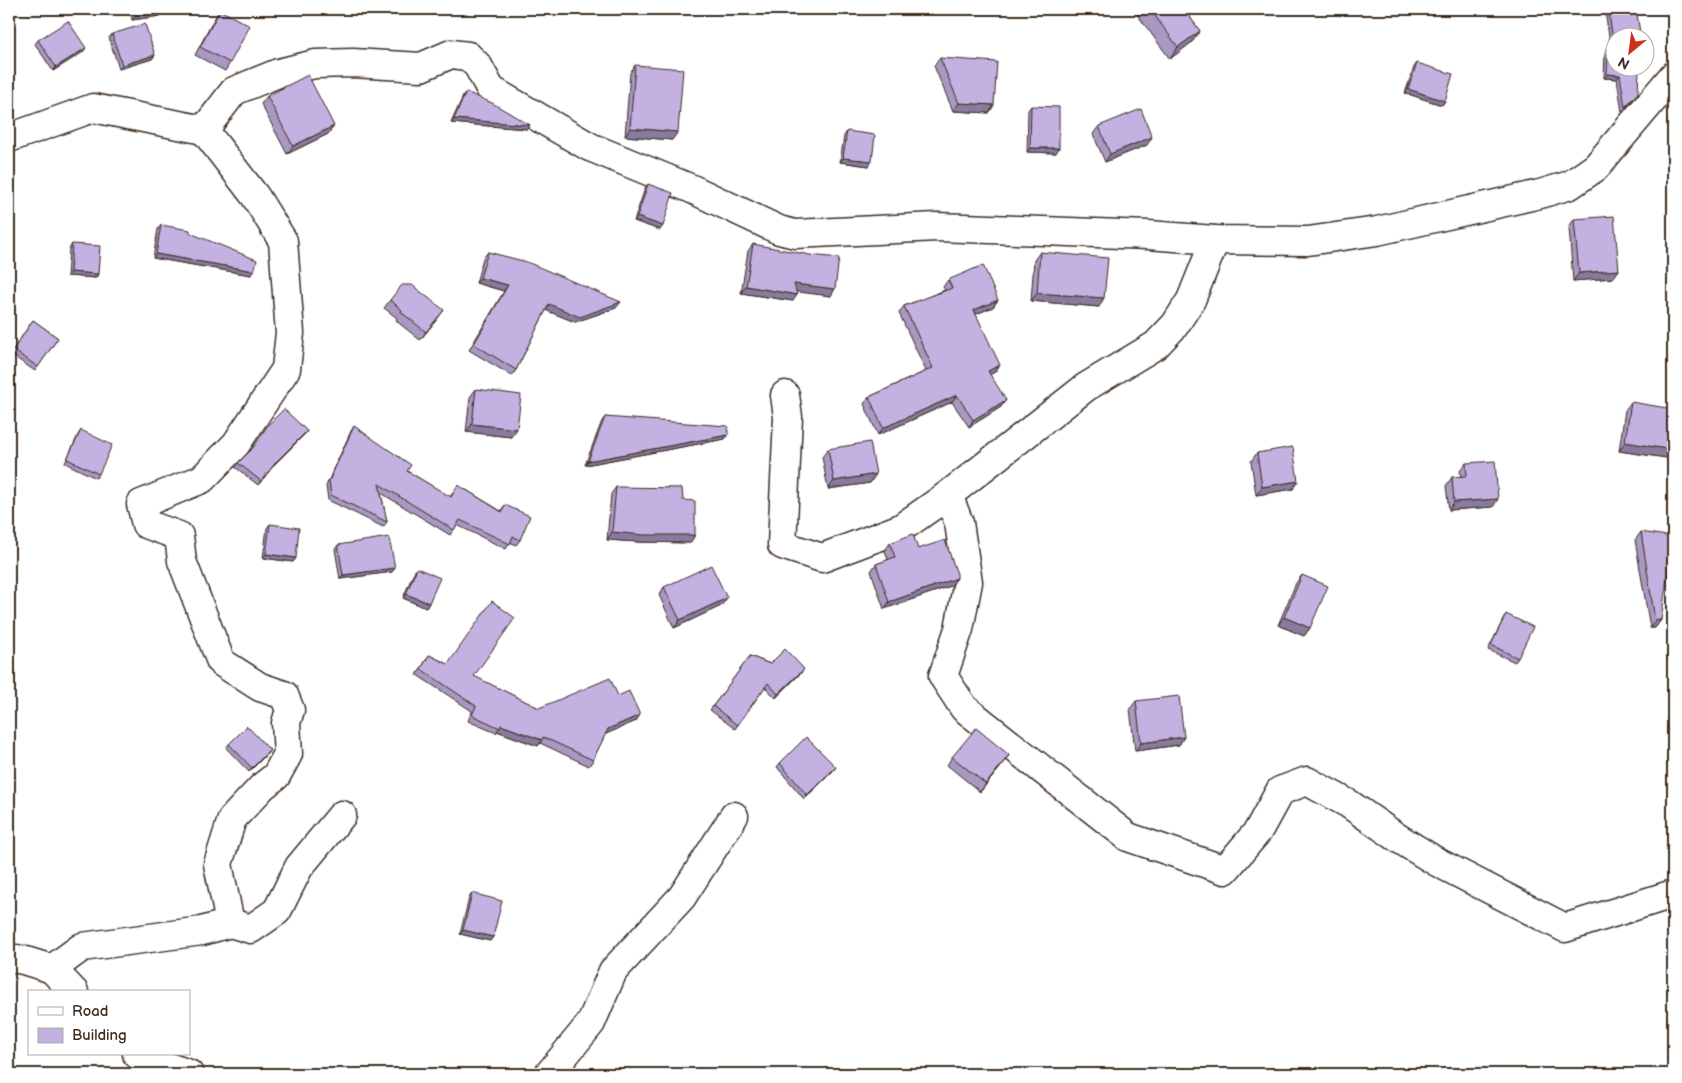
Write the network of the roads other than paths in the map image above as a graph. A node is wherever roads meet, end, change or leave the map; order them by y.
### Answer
1 (1673, 76) edge
2 (204, 130) junction
3 (9, 138) edge
4 (1216, 240) junction
5 (785, 395) dead end
6 (948, 495) junction
7 (342, 815) dead end
8 (734, 816) dead end
9 (1673, 894) edge
10 (230, 923) junction
11 (9, 958) edge
12 (52, 969) junction
13 (72, 990) edge
14 (140, 1056) edge
15 (189, 1074) edge
16 (549, 1074) edge

1 - 4 street
2 - 3 street
2 - 4 street
2 - 10 street
4 - 6 street
5 - 6 street
6 - 9 street
7 - 10 street
8 - 16 street
10 - 12 street
11 - 12 street
12 - 13 street
14 - 15 street

